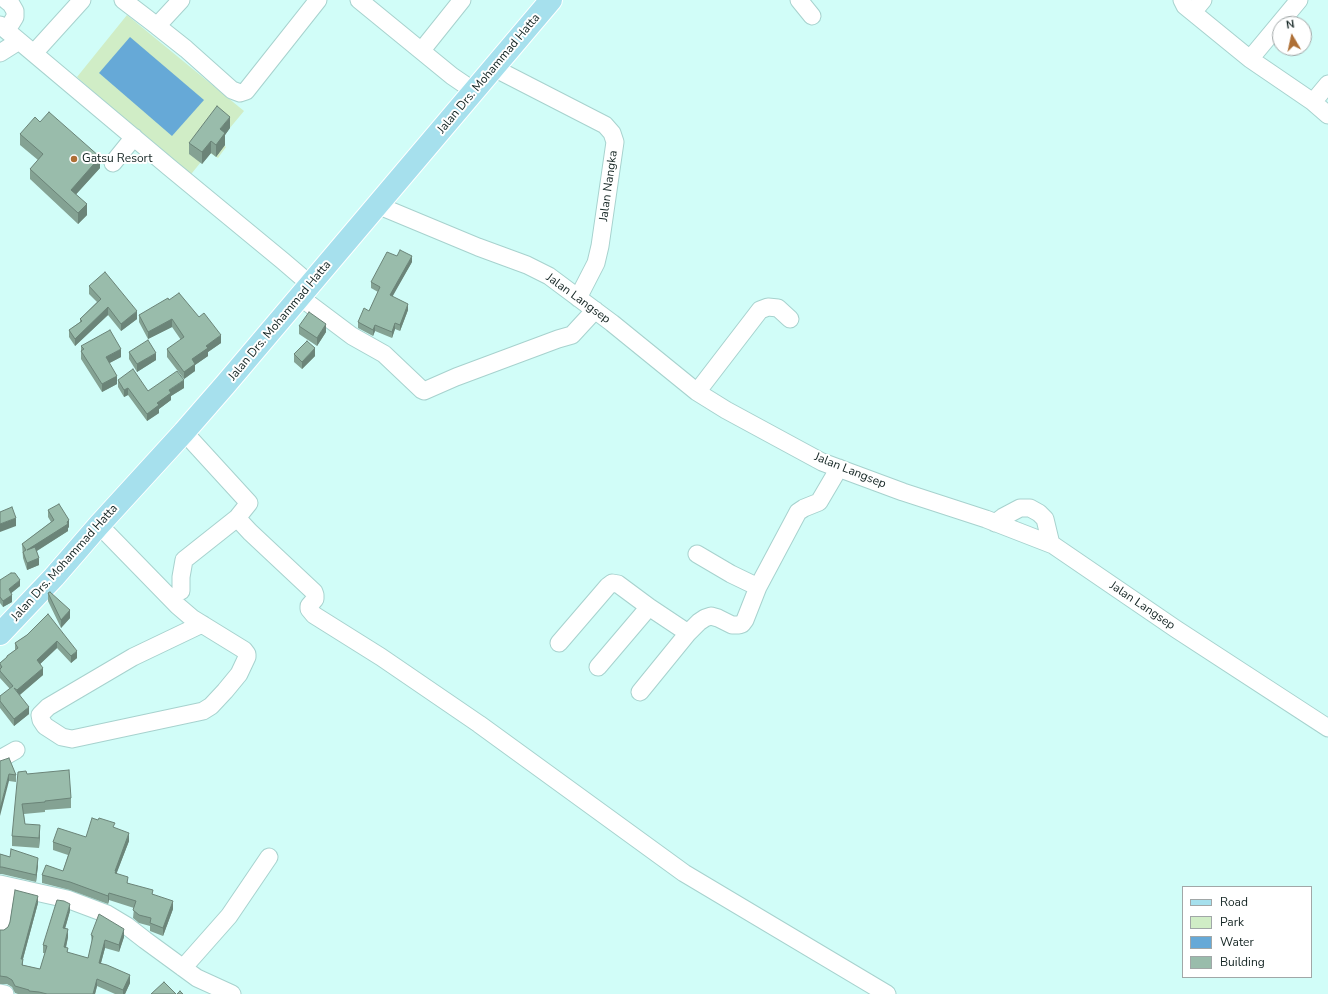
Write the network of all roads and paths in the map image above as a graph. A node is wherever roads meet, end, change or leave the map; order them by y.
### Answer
1 (6, 0) edge
2 (82, 0) edge
3 (123, 0) edge
4 (181, 0) edge
5 (318, 0) edge
6 (359, 0) edge
7 (462, 0) edge
8 (552, 0) edge
9 (799, 0) edge
10 (1299, 0) edge
11 (1193, 4) edge
12 (378, 6) edge
13 (812, 16) dead end
14 (157, 26) junction
15 (9, 32) edge
16 (422, 50) junction
17 (0, 53) edge
18 (34, 53) junction
19 (1250, 59) junction
20 (494, 68) junction
21 (1328, 84) edge
22 (474, 91) junction
23 (1313, 102) junction
24 (1328, 115) edge
25 (134, 137) junction
26 (113, 163) dead end
27 (377, 205) junction
28 (305, 291) junction
29 (578, 298) junction
30 (594, 310) junction
31 (790, 319) dead end
32 (698, 392) junction
33 (184, 432) junction
34 (839, 468) junction
35 (237, 518) junction
36 (995, 522) junction
37 (99, 525) junction
38 (1051, 544) junction
39 (697, 554) dead end
40 (758, 587) junction
41 (180, 599) junction
42 (649, 607) junction
43 (197, 621) junction
44 (0, 634) edge
45 (688, 634) junction
46 (559, 643) dead end
47 (598, 667) dead end
48 (640, 692) dead end
49 (1328, 728) edge
50 (16, 750) dead end
51 (0, 759) edge
52 (269, 856) dead end
53 (4, 885) edge
54 (0, 928) edge
55 (183, 968) junction
56 (210, 987) edge
57 (0, 993) edge
58 (5, 994) edge
59 (232, 994) edge
60 (887, 994) edge

1 - 15 street
2 - 18 street
3 - 14 street
4 - 14 street
5 - 14 street
6 - 12 street
7 - 16 street
8 - 20 main road, Jalan Drs. Mohammad Hatta
9 - 13 street
10 - 19 street
11 - 19 street
12 - 16 street
15 - 17 street
15 - 18 street
16 - 22 street
18 - 25 street
19 - 23 street
20 - 22 main road, Jalan Drs. Mohammad Hatta
20 - 29 street, Jalan Nangka
21 - 23 street
22 - 27 main road, Jalan Drs. Mohammad Hatta
23 - 24 street
25 - 26 street
25 - 28 street
27 - 28 main road, Jalan Drs. Mohammad Hatta
27 - 29 street, Jalan Langsep
28 - 30 street
28 - 33 main road, Jalan Drs. Mohammad Hatta
29 - 30 street, Jalan Langsep
30 - 32 street, Jalan Langsep
31 - 32 street
32 - 34 street, Jalan Langsep
33 - 35 street
33 - 37 main road, Jalan Drs. Mohammad Hatta
34 - 36 street, Jalan Langsep
34 - 40 street
35 - 41 street
35 - 60 street
36 - 38 street, Jalan Langsep
36 - 38 street
37 - 41 street
37 - 44 main road, Jalan Drs. Mohammad Hatta
38 - 49 street, Jalan Langsep
39 - 40 street
40 - 45 street
41 - 43 street
42 - 45 street
42 - 46 street
42 - 47 street
43 - 43 street
45 - 48 street
50 - 51 street
52 - 55 street
53 - 54 street
53 - 55 street
55 - 56 street
56 - 59 street
57 - 58 street

